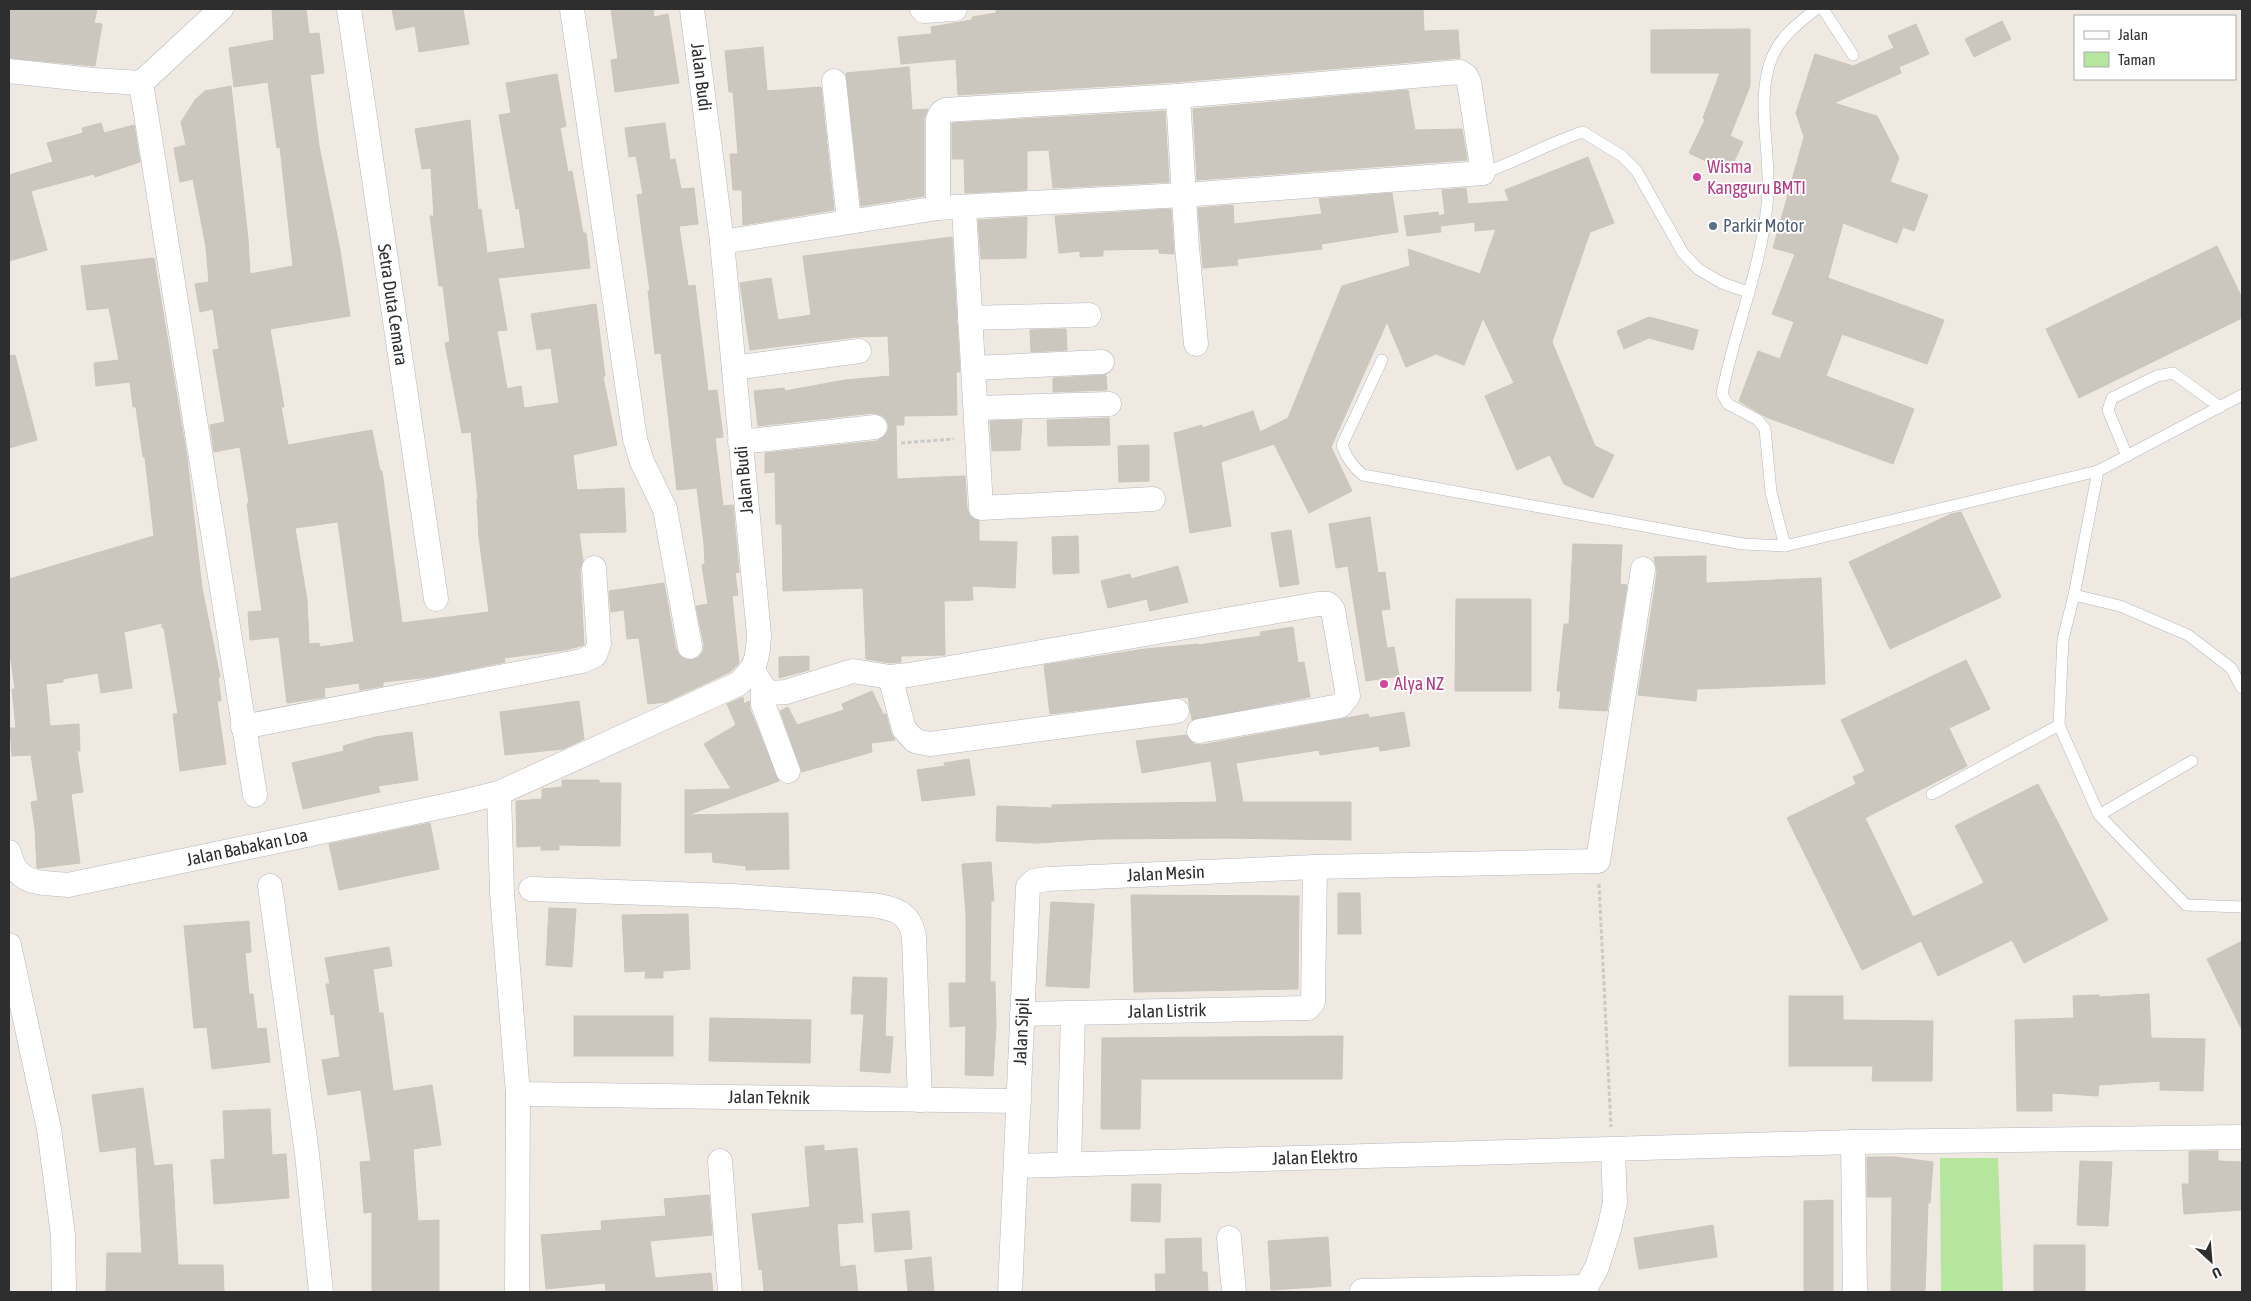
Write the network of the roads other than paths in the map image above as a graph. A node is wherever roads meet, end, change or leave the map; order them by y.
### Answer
1 (221, 9) edge
2 (349, 9) edge
3 (572, 9) edge
4 (692, 9) edge
5 (922, 9) edge
6 (955, 9) edge
7 (1816, 9) edge
8 (1823, 9) edge
9 (1853, 55) dead end
10 (9, 71) edge
11 (834, 81) dead end
12 (141, 83) junction
13 (1178, 96) junction
14 (1483, 173) junction
15 (1183, 195) junction
16 (938, 208) junction
17 (964, 208) junction
18 (849, 221) junction
19 (722, 242) junction
20 (1748, 292) junction
21 (1089, 315) dead end
22 (970, 318) junction
23 (1196, 344) dead end
24 (859, 351) dead end
25 (1382, 360) dead end
26 (1102, 362) dead end
27 (734, 368) junction
28 (974, 368) junction
29 (2242, 395) edge
30 (1109, 404) dead end
31 (976, 408) junction
32 (2220, 408) junction
33 (875, 427) dead end
34 (740, 442) junction
35 (2127, 456) junction
36 (2098, 471) junction
37 (1153, 499) dead end
38 (1785, 546) junction
39 (594, 568) dead end
40 (1643, 569) dead end
41 (2074, 595) junction
42 (436, 600) dead end
43 (690, 647) dead end
44 (890, 677) junction
45 (758, 678) junction
46 (2242, 688) edge
47 (1178, 711) dead end
48 (2059, 725) junction
49 (243, 727) junction
50 (1198, 731) dead end
51 (2192, 761) dead end
52 (788, 771) dead end
53 (499, 792) junction
54 (1932, 794) dead end
55 (255, 795) dead end
56 (2099, 815) junction
57 (9, 852) edge
58 (1315, 867) junction
59 (270, 886) dead end
60 (531, 889) dead end
61 (1026, 895) joint
62 (2242, 908) edge
63 (9, 945) edge
64 (1022, 1014) junction
65 (1073, 1014) junction
66 (518, 1094) junction
67 (920, 1100) junction
68 (1019, 1102) junction
69 (2242, 1136) edge
70 (1612, 1141) junction
71 (1852, 1142) junction
72 (720, 1161) dead end
73 (1068, 1164) junction
74 (1017, 1166) junction
75 (1229, 1238) dead end
76 (1586, 1290) edge
77 (1362, 1291) dead end
78 (64, 1292) edge
79 (321, 1292) edge
80 (517, 1292) edge
81 (730, 1292) edge
82 (1010, 1292) edge
83 (1234, 1292) edge
84 (1855, 1292) edge

1 - 12 street
2 - 42 street, Setra Duta Cemara
3 - 43 street
4 - 19 street, Jalan Budi
5 - 6 street
7 - 20 lane
8 - 9 lane
10 - 12 street
11 - 18 street
12 - 49 street
13 - 14 street
13 - 15 street
13 - 16 street
14 - 15 street
14 - 20 lane
15 - 17 street
15 - 23 street
16 - 17 street
16 - 18 street
17 - 22 street
18 - 19 street
19 - 27 street, Jalan Budi
20 - 38 lane
21 - 22 street
22 - 28 street
24 - 27 street
25 - 38 lane
26 - 28 street
27 - 34 street, Jalan Budi
28 - 31 street
29 - 32 lane
30 - 31 street
31 - 37 street
32 - 35 lane
32 - 35 lane
33 - 34 street
34 - 45 street, Jalan Budi
35 - 36 lane
36 - 38 lane
36 - 41 lane
39 - 49 street
40 - 58 street
41 - 46 lane
41 - 48 lane
44 - 45 street
44 - 47 street
44 - 50 street
45 - 52 street
45 - 53 street
48 - 54 lane
48 - 56 lane
49 - 55 street
51 - 56 lane
53 - 57 street, Jalan Babakan Loa
53 - 66 street
56 - 62 lane
58 - 61 street, Jalan Mesin
58 - 65 street, Jalan Listrik
59 - 79 street
60 - 67 street
61 - 64 street, Jalan Sipil
63 - 78 street
64 - 65 street, Jalan Listrik
64 - 68 street, Jalan Sipil
65 - 73 street
66 - 67 street, Jalan Teknik
66 - 80 street
67 - 68 street, Jalan Teknik
68 - 74 street, Jalan Sipil
69 - 71 street, Jalan Elektro
70 - 71 street, Jalan Elektro
70 - 73 street, Jalan Elektro
70 - 76 street
71 - 84 street
72 - 81 street
73 - 74 street, Jalan Elektro
74 - 82 street, Jalan Sipil
75 - 83 street
76 - 77 street

